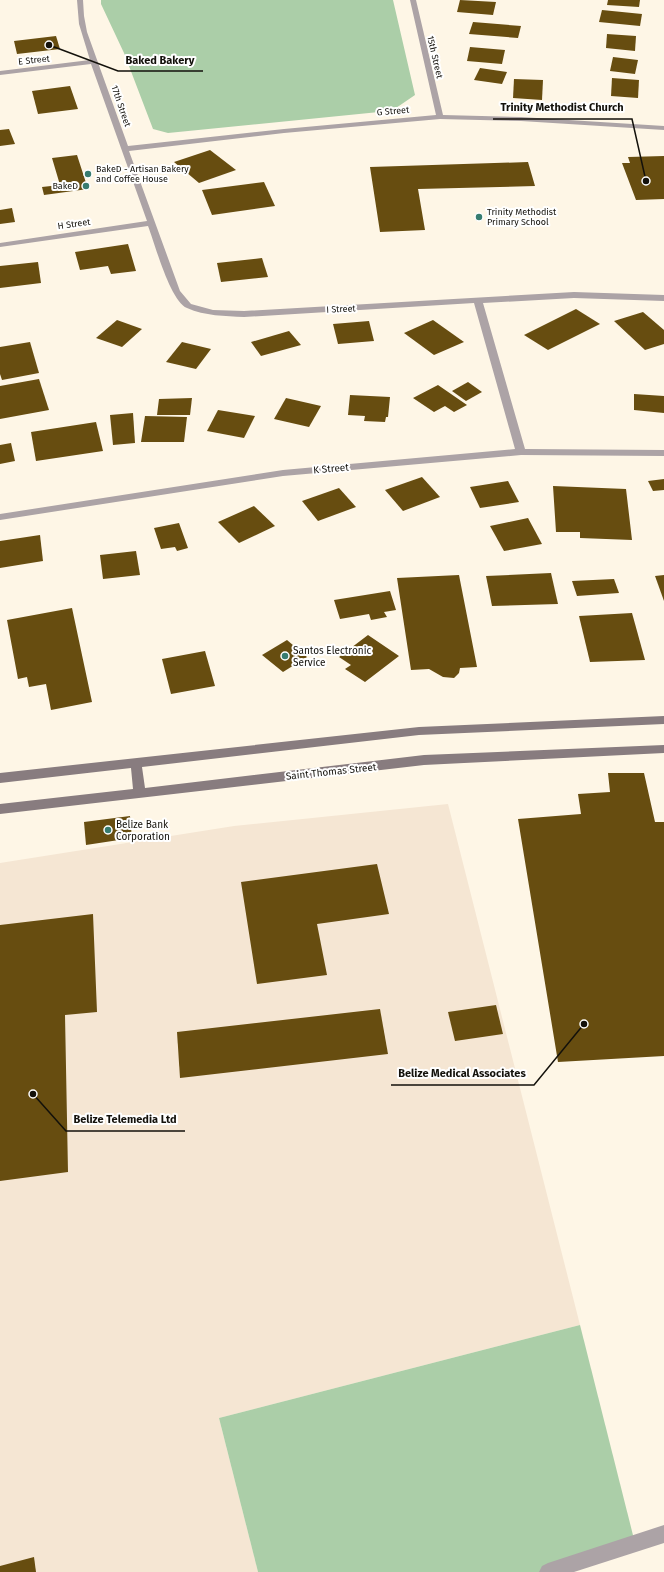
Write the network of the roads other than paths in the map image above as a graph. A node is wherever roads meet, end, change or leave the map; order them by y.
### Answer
1 (80, 0) edge
2 (413, 0) edge
3 (94, 62) junction
4 (0, 73) edge
5 (440, 117) junction
6 (664, 128) edge
7 (125, 149) junction
8 (152, 223) junction
9 (0, 245) edge
10 (664, 298) edge
11 (478, 301) junction
12 (521, 452) junction
13 (664, 453) edge
14 (0, 517) edge
15 (664, 720) edge
16 (664, 749) edge
17 (136, 763) junction
18 (0, 778) edge
19 (139, 792) junction
20 (0, 809) edge
21 (664, 1534) edge
22 (548, 1572) edge

1 - 3 street, 17th Street
2 - 5 street, 15th Street
3 - 4 street, E Street
3 - 7 street, 17th Street
5 - 6 street, G Street
5 - 7 street, G Street
7 - 8 street, I Street
8 - 9 street, H Street
8 - 11 street, I Street
10 - 11 street, I Street
11 - 12 street
12 - 13 street, K Street
12 - 14 street, K Street
15 - 17 street
16 - 19 street, Saint Thomas Street
17 - 18 street
17 - 19 street
19 - 20 street, Saint Thomas Street
21 - 22 street

